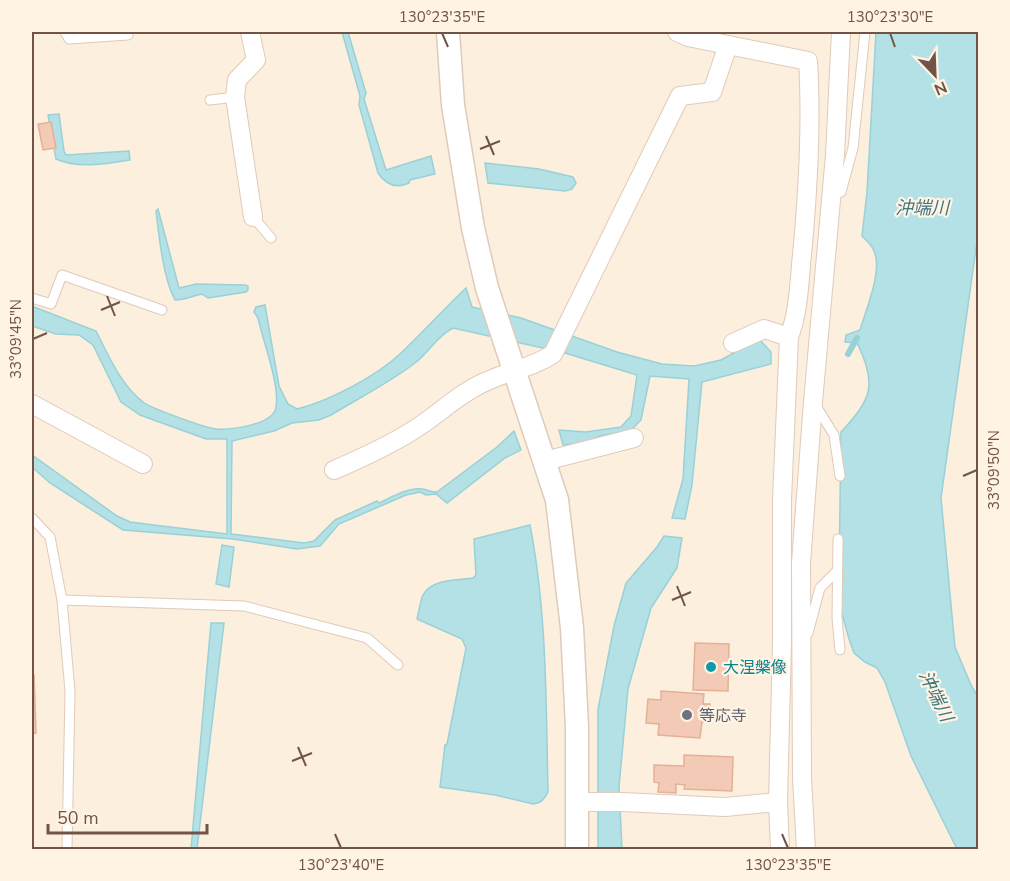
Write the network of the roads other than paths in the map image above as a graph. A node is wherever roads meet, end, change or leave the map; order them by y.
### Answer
1 (64, 32) edge
2 (250, 32) edge
3 (448, 32) edge
4 (677, 32) edge
5 (841, 32) edge
6 (865, 32) edge
7 (129, 36) dead end
8 (728, 45) junction
9 (810, 85) junction
10 (235, 97) junction
11 (210, 100) dead end
12 (835, 155) junction
13 (832, 196) junction
14 (253, 218) joint
15 (271, 238) dead end
16 (32, 298) edge
17 (162, 310) dead end
18 (789, 341) junction
19 (733, 343) dead end
20 (819, 347) junction
21 (515, 371) junction
22 (813, 402) junction
23 (32, 404) edge
24 (634, 438) dead end
25 (545, 461) junction
26 (143, 464) dead end
27 (334, 470) dead end
28 (840, 476) dead end
29 (32, 518) edge
30 (838, 539) dead end
31 (837, 571) junction
32 (62, 600) junction
33 (840, 650) dead end
34 (801, 656) junction
35 (398, 665) dead end
36 (802, 778) junction
37 (586, 802) junction
38 (778, 802) junction
39 (780, 844) edge
40 (67, 849) edge
41 (577, 849) edge
42 (806, 849) edge

1 - 7 lane
2 - 10 street
3 - 21 street
4 - 8 street
5 - 12 street
6 - 13 lane
8 - 9 street
8 - 21 street
9 - 12 street
9 - 18 street
10 - 11 lane
10 - 14 street
12 - 13 street
13 - 20 street
14 - 15 lane
16 - 17 lane
18 - 19 street
18 - 20 street
18 - 38 street
20 - 22 street
21 - 25 street
21 - 27 street
22 - 28 lane
22 - 34 street
23 - 26 street
24 - 25 street
25 - 37 street
29 - 32 lane
30 - 31 lane
31 - 33 lane
31 - 34 lane
32 - 35 lane
32 - 40 lane
34 - 36 street
36 - 39 street
36 - 42 street
37 - 38 street
37 - 41 street
38 - 39 street

